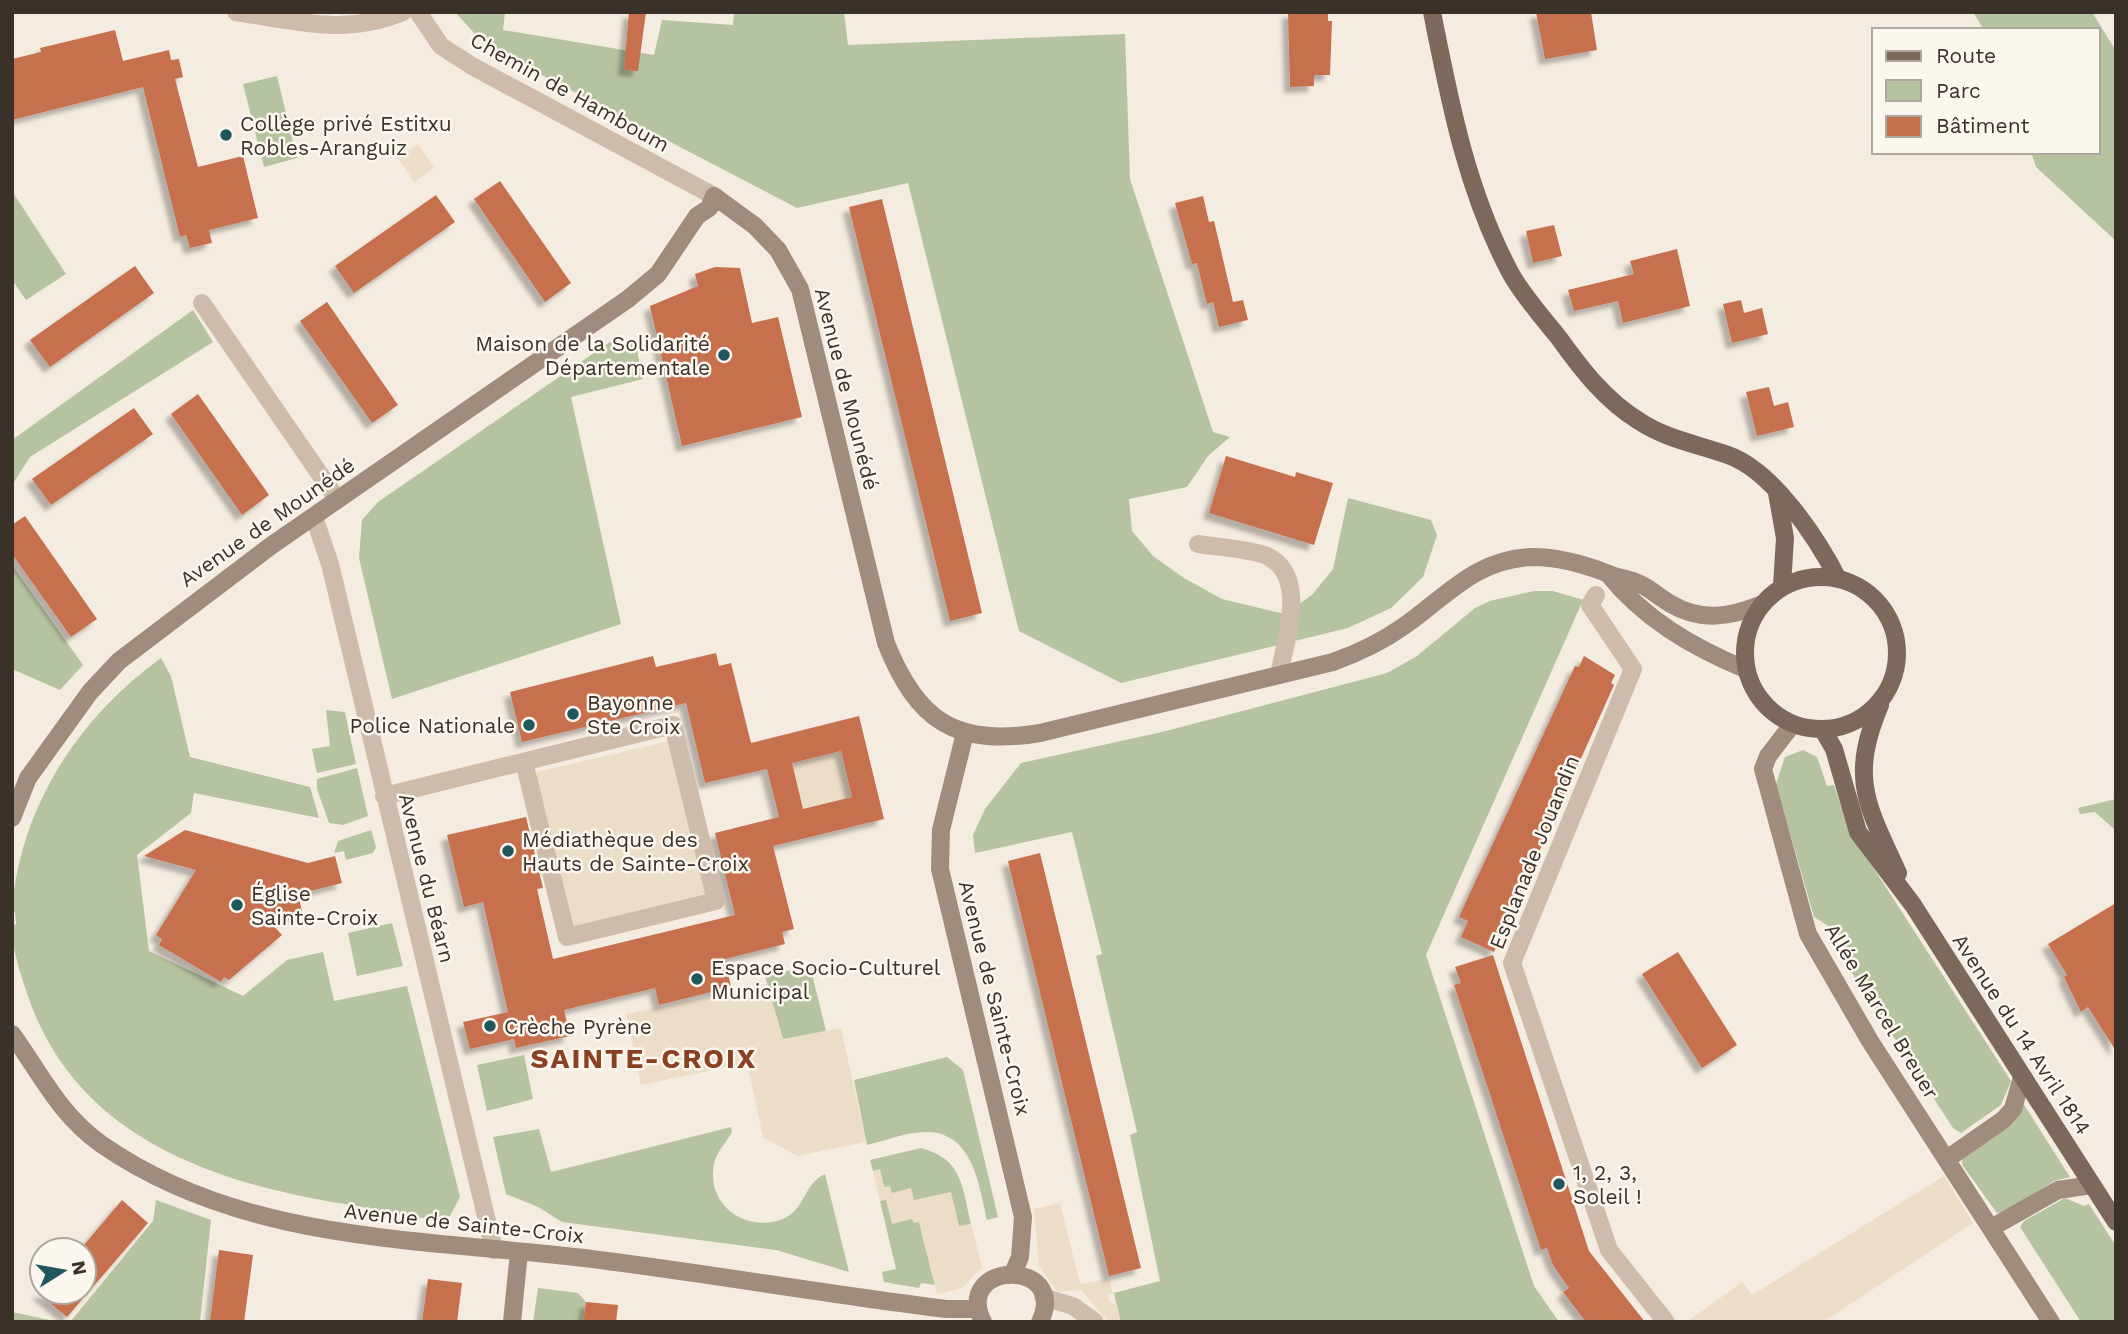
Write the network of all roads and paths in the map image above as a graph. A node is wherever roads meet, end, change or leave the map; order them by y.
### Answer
1 (236, 12) edge
2 (403, 12) edge
3 (418, 12) edge
4 (1432, 12) edge
5 (714, 196) junction
6 (202, 303) dead end
7 (1777, 493) junction
8 (337, 499) junction
9 (314, 517) junction
10 (1198, 544) dead end
11 (1608, 574) junction
12 (1838, 579) junction
13 (1782, 586) junction
14 (1596, 594) dead end
15 (1762, 604) junction
16 (1745, 669) junction
17 (1279, 675) junction
18 (1884, 697) junction
19 (1792, 725) junction
20 (1823, 730) junction
21 (965, 733) junction
22 (524, 762) junction
23 (384, 796) junction
24 (12, 818) edge
25 (1913, 905) junction
26 (12, 1034) edge
27 (2022, 1077) junction
28 (1947, 1159) junction
29 (2092, 1185) junction
30 (2116, 1222) edge
31 (1991, 1228) junction
32 (494, 1250) junction
33 (519, 1252) junction
34 (1013, 1273) junction
35 (1043, 1297) junction
36 (981, 1316) edge
37 (512, 1322) edge
38 (1040, 1322) edge
39 (1095, 1322) edge
40 (1666, 1322) edge
41 (2051, 1322) edge

1 - 2 street
3 - 5 street, Chemin de Hamboum
4 - 7 main road
5 - 8 street, Avenue de Mounédé
5 - 21 street, Avenue de Mounédé
6 - 8 street
7 - 12 main road
7 - 13 main road
8 - 9 street, Avenue de Mounédé
9 - 23 street, Avenue du Béarn
9 - 24 street, Avenue de Mounédé
10 - 17 street
11 - 15 street, Avenue de Mounédé
11 - 16 street
11 - 17 street, Avenue de Mounédé
12 - 13 main road
12 - 18 main road
13 - 15 main road
14 - 40 street, Esplanade Jouandin
15 - 16 main road
16 - 19 main road
17 - 21 street, Avenue de Mounédé
18 - 20 main road
18 - 25 main road, Avenue du 14 Avril 1814
19 - 20 main road
19 - 28 street, Allée Marcel Breuer
20 - 25 main road, Avenue du 14 Avril 1814
21 - 34 street, Avenue de Sainte-Croix
22 - 22 street
22 - 23 street
23 - 32 street, Avenue du Béarn
25 - 27 main road, Avenue du 14 Avril 1814
26 - 32 street, Avenue de Sainte-Croix
27 - 28 street
27 - 29 main road, Avenue du 14 Avril 1814
28 - 31 street, Allée Marcel Breuer
29 - 30 main road, Avenue du 14 Avril 1814
29 - 31 street
31 - 41 street, Allée Marcel Breuer
32 - 33 street, Avenue de Sainte-Croix
33 - 36 street, Avenue de Sainte-Croix
33 - 37 street
34 - 35 street
34 - 36 street
35 - 38 street
35 - 39 street

